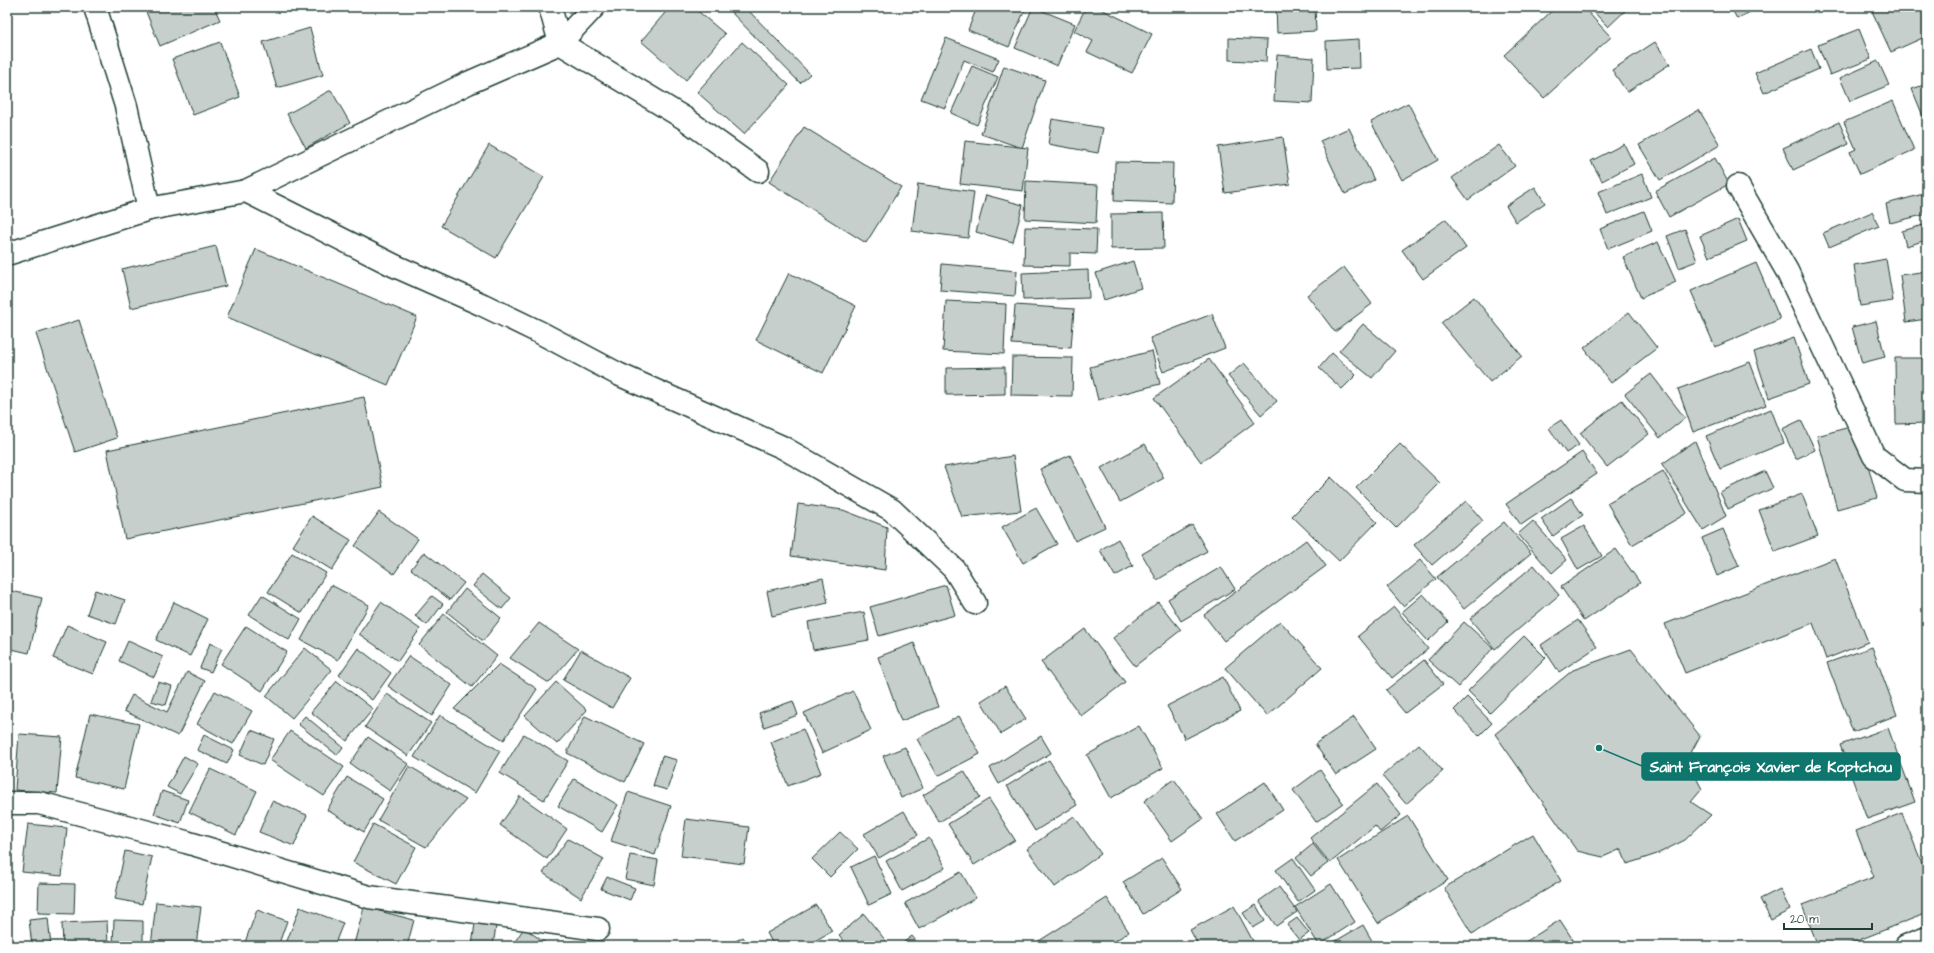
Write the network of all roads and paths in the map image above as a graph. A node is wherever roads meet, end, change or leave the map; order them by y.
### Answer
1 (95, 7) edge
2 (550, 7) edge
3 (594, 7) edge
4 (560, 43) junction
5 (758, 171) dead end
6 (1738, 186) dead end
7 (246, 192) junction
8 (149, 209) junction
9 (7, 254) edge
10 (1927, 481) edge
11 (975, 603) dead end
12 (7, 803) edge
13 (598, 929) dead end
14 (1927, 938) edge
15 (1906, 946) edge

1 - 8 main road
2 - 4 main road
3 - 4 main road
4 - 5 main road
4 - 7 main road
6 - 10 main road
7 - 8 main road
7 - 11 main road
8 - 9 main road
12 - 13 main road
14 - 15 main road

